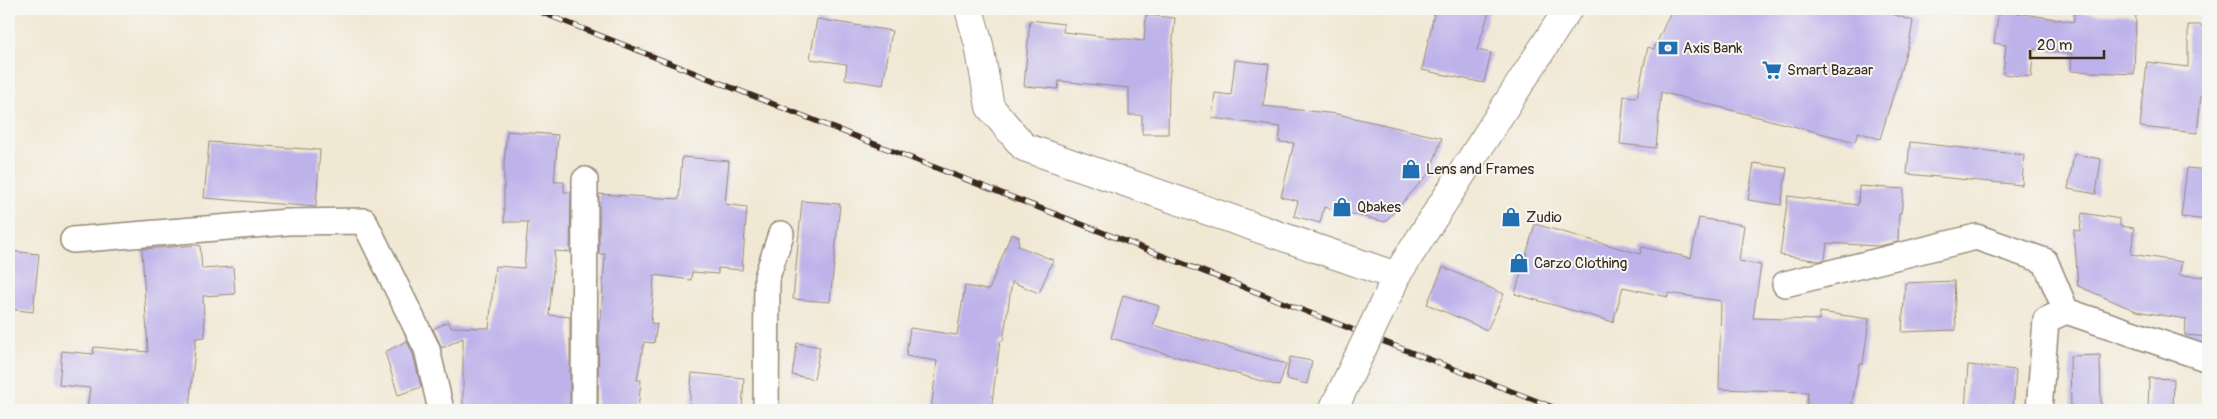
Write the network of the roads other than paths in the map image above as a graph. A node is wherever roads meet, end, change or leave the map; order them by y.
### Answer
1 (969, 9) edge
2 (1568, 9) edge
3 (585, 180) dead end
4 (781, 234) dead end
5 (74, 240) dead end
6 (1396, 276) junction
7 (1785, 284) dead end
8 (2066, 310) junction
9 (2208, 359) edge
10 (441, 410) edge
11 (584, 410) edge
12 (766, 410) edge
13 (1333, 410) edge
14 (2039, 410) edge

1 - 6 street
2 - 6 street
3 - 11 street
4 - 12 street
5 - 10 street
6 - 13 street, bridge
7 - 8 street
8 - 9 street
8 - 14 street

